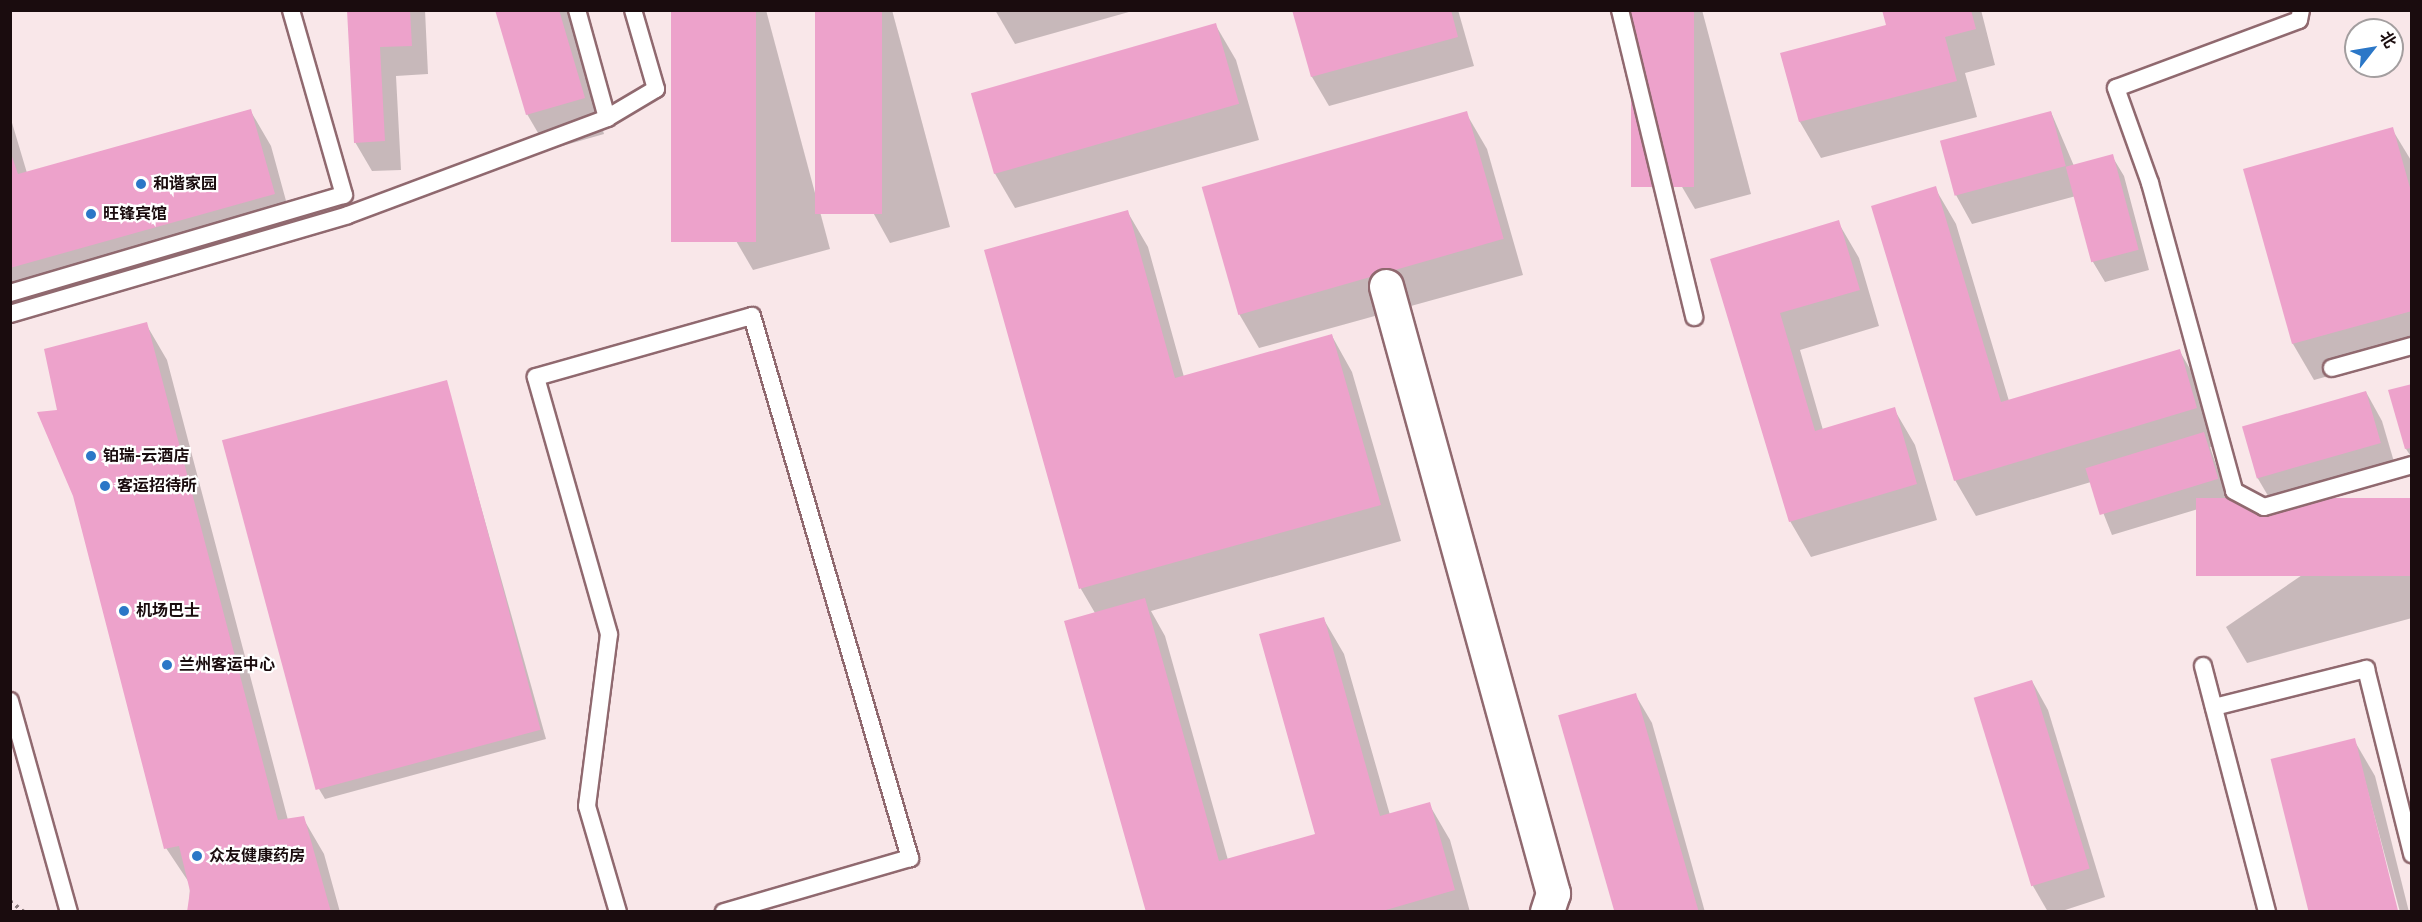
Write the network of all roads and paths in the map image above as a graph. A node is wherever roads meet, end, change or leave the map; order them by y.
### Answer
1 (291, 10) edge
2 (577, 10) edge
3 (633, 10) edge
4 (1620, 10) edge
5 (2301, 10) edge
6 (607, 118) junction
7 (1386, 286) dead end
8 (10, 293) edge
9 (10, 314) edge
10 (1694, 317) dead end
11 (2412, 346) edge
12 (2332, 368) dead end
13 (2412, 465) edge
14 (2203, 666) dead end
15 (10, 701) edge
16 (2214, 707) junction
17 (2412, 854) edge
18 (10, 901) edge
19 (24, 912) edge
20 (69, 912) edge
21 (618, 912) edge
22 (724, 912) edge
23 (1547, 912) edge
24 (2267, 912) edge

1 - 8 lane
2 - 6 lane
3 - 6 lane
4 - 10 lane
5 - 13 lane
6 - 9 lane
7 - 23 street
11 - 12 lane
14 - 16 lane
15 - 20 lane
16 - 17 lane
16 - 24 lane
18 - 19 path
21 - 22 lane

